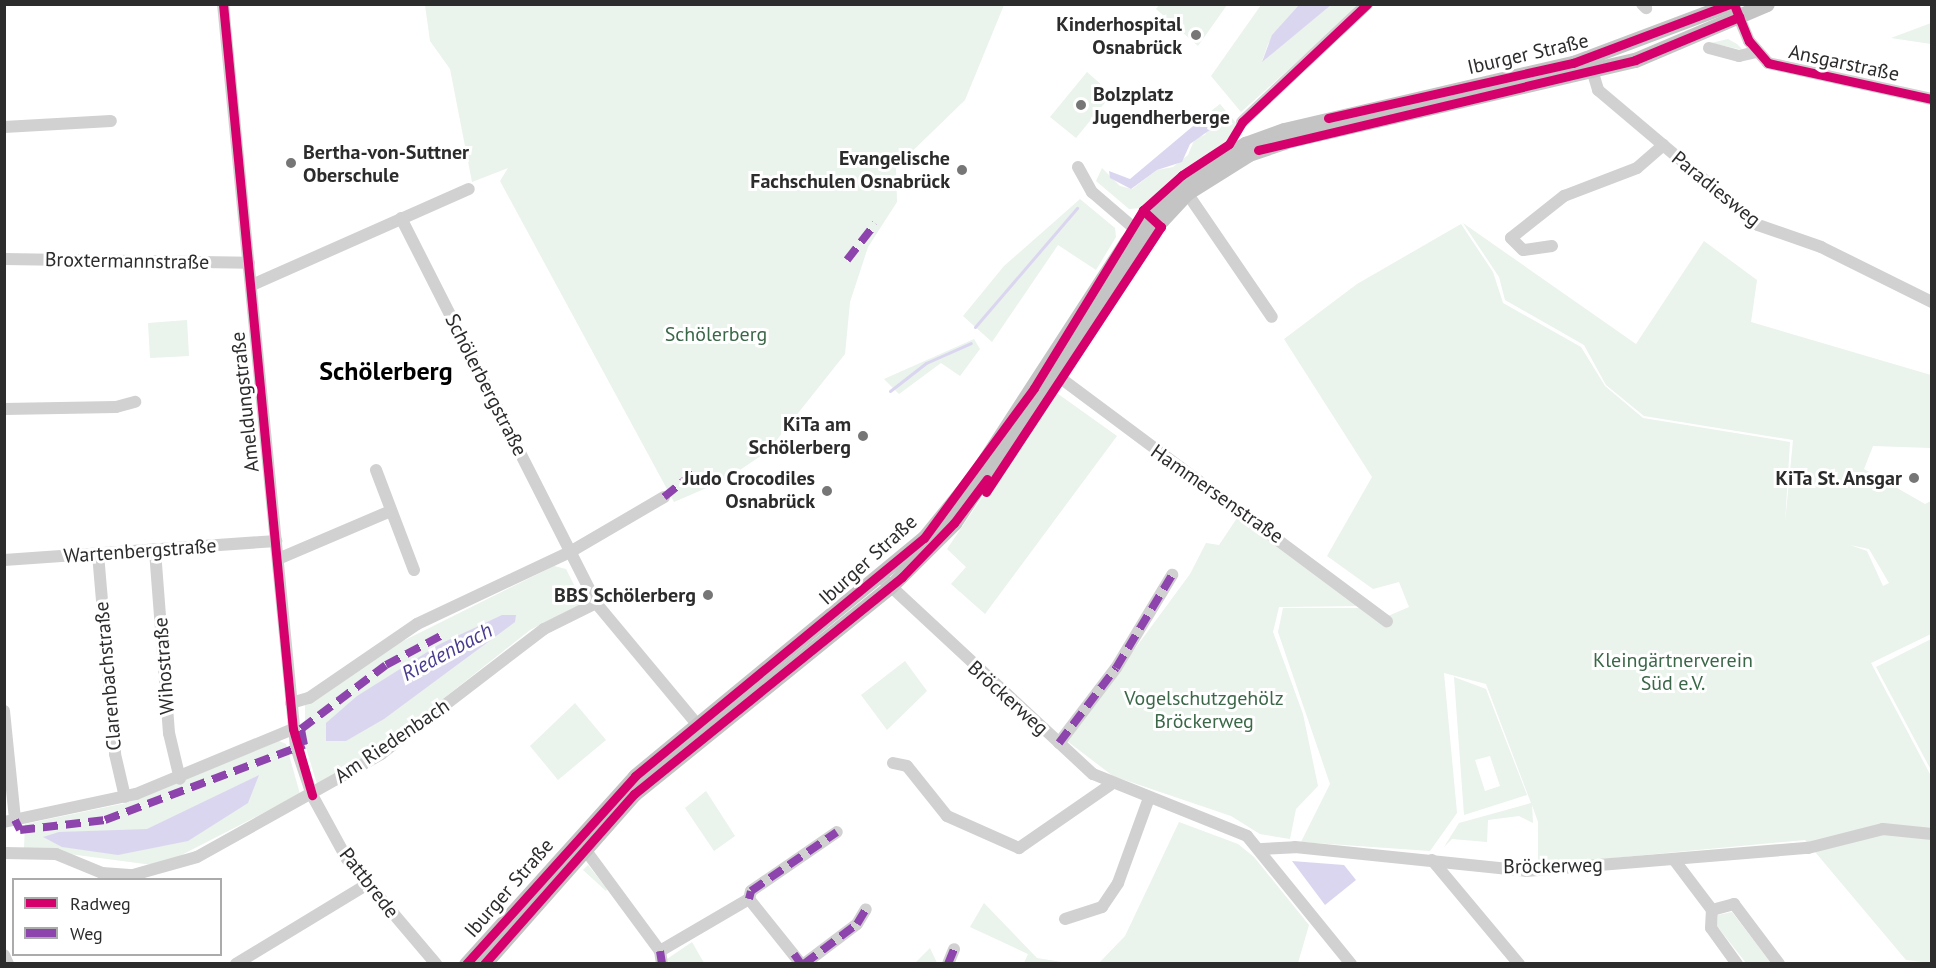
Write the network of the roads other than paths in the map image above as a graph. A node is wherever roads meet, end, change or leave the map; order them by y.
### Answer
1 (223, 4) edge
2 (1367, 4) edge
3 (1767, 4) edge
4 (1734, 9) edge
5 (1709, 48) dead end
6 (1756, 52) junction
7 (1592, 70) junction
8 (1932, 99) edge
9 (111, 121) dead end
10 (1242, 122) dead end
11 (4, 127) edge
12 (1663, 145) junction
13 (1078, 167) dead end
14 (469, 189) dead end
15 (1186, 193) junction
16 (401, 218) junction
17 (1140, 233) junction
18 (1552, 246) dead end
19 (4, 259) edge
20 (249, 263) junction
21 (252, 285) junction
22 (1932, 302) edge
23 (1272, 317) dead end
24 (1051, 371) junction
25 (135, 402) dead end
26 (4, 409) edge
27 (376, 470) dead end
28 (664, 497) dead end
29 (388, 512) junction
30 (276, 541) junction
31 (155, 551) junction
32 (570, 552) junction
33 (98, 554) junction
34 (278, 558) junction
35 (4, 560) edge
36 (414, 570) dead end
37 (1172, 575) dead end
38 (886, 582) junction
39 (596, 603) junction
40 (1387, 621) dead end
41 (291, 703) junction
42 (4, 711) edge
43 (701, 728) junction
44 (293, 729) junction
45 (1059, 743) junction
46 (893, 763) dead end
47 (180, 779) junction
48 (1110, 785) junction
49 (312, 795) junction
50 (125, 797) junction
51 (1149, 798) junction
52 (10, 821) edge
53 (837, 832) dead end
54 (1932, 834) edge
55 (584, 848) junction
56 (1262, 849) junction
57 (4, 853) edge
58 (1432, 860) junction
59 (1675, 861) junction
60 (366, 885) junction
61 (749, 899) junction
62 (866, 909) dead end
63 (1712, 910) junction
64 (1065, 919) dead end
65 (954, 949) dead end
66 (4, 954) edge
67 (661, 957) edge
68 (8, 963) edge
69 (236, 963) edge
70 (436, 963) edge
71 (466, 963) edge
72 (484, 963) edge
73 (802, 963) edge
74 (948, 963) edge
75 (1352, 963) edge
76 (1519, 963) edge
77 (1737, 963) edge
78 (1779, 963) edge

1 - 20 street, Ameldungstraße
2 - 10 street
3 - 4 main road, Iburger Straße
4 - 6 street, Ansgarstraße
4 - 7 main road, Iburger Straße
4 - 17 main road, Iburger Straße
5 - 6 street
6 - 8 street, Ansgarstraße
7 - 12 street, Paradiesweg
7 - 15 main road, Iburger Straße
9 - 11 street
12 - 18 street
12 - 22 street, Paradiesweg
13 - 17 street
14 - 16 street
15 - 17 main road, Iburger Straße
15 - 23 street
16 - 21 street
16 - 32 street, Schölerbergstraße
17 - 24 main road, Iburger Straße
19 - 20 street, Broxtermannstraße
20 - 21 street, Ameldungstraße
21 - 30 street, Ameldungstraße
24 - 38 main road, Iburger Straße
24 - 40 street, Hammersenstraße
25 - 26 street
27 - 29 street
28 - 32 street
29 - 34 street
29 - 36 street
30 - 31 street, Wartenbergstraße
30 - 34 street, Ameldungstraße
31 - 33 street, Wartenbergstraße
31 - 47 street, Wihostraße
32 - 39 street, Schölerbergstraße
32 - 41 street
33 - 35 street, Wartenbergstraße
33 - 50 street, Clarenbachstraße
34 - 41 street, Ameldungstraße
37 - 45 street
38 - 43 main road, Iburger Straße
38 - 45 street, Bröckerweg
39 - 43 street, Schölerbergstraße
39 - 49 street, Am Riedenbach
41 - 44 street, Ameldungstraße
42 - 52 street
43 - 55 main road, Iburger Straße
43 - 71 main road, Iburger Straße
44 - 47 street
44 - 49 street, Ameldungstraße
45 - 48 street, Bröckerweg
46 - 48 street
47 - 50 street
48 - 51 street, Bröckerweg
49 - 57 street, Am Riedenbach
49 - 60 street, Pattbrede
50 - 52 street
51 - 56 street, Bröckerweg
51 - 64 street
53 - 61 street
54 - 59 street, Bröckerweg
55 - 67 street
55 - 72 main road, Iburger Straße
56 - 58 street, Bröckerweg
56 - 75 street
58 - 59 street, Bröckerweg
58 - 76 street
59 - 63 street
60 - 69 street
60 - 70 street, Pattbrede
61 - 67 street
61 - 73 street
62 - 73 street
63 - 77 street
63 - 78 street
65 - 74 street
66 - 68 street

